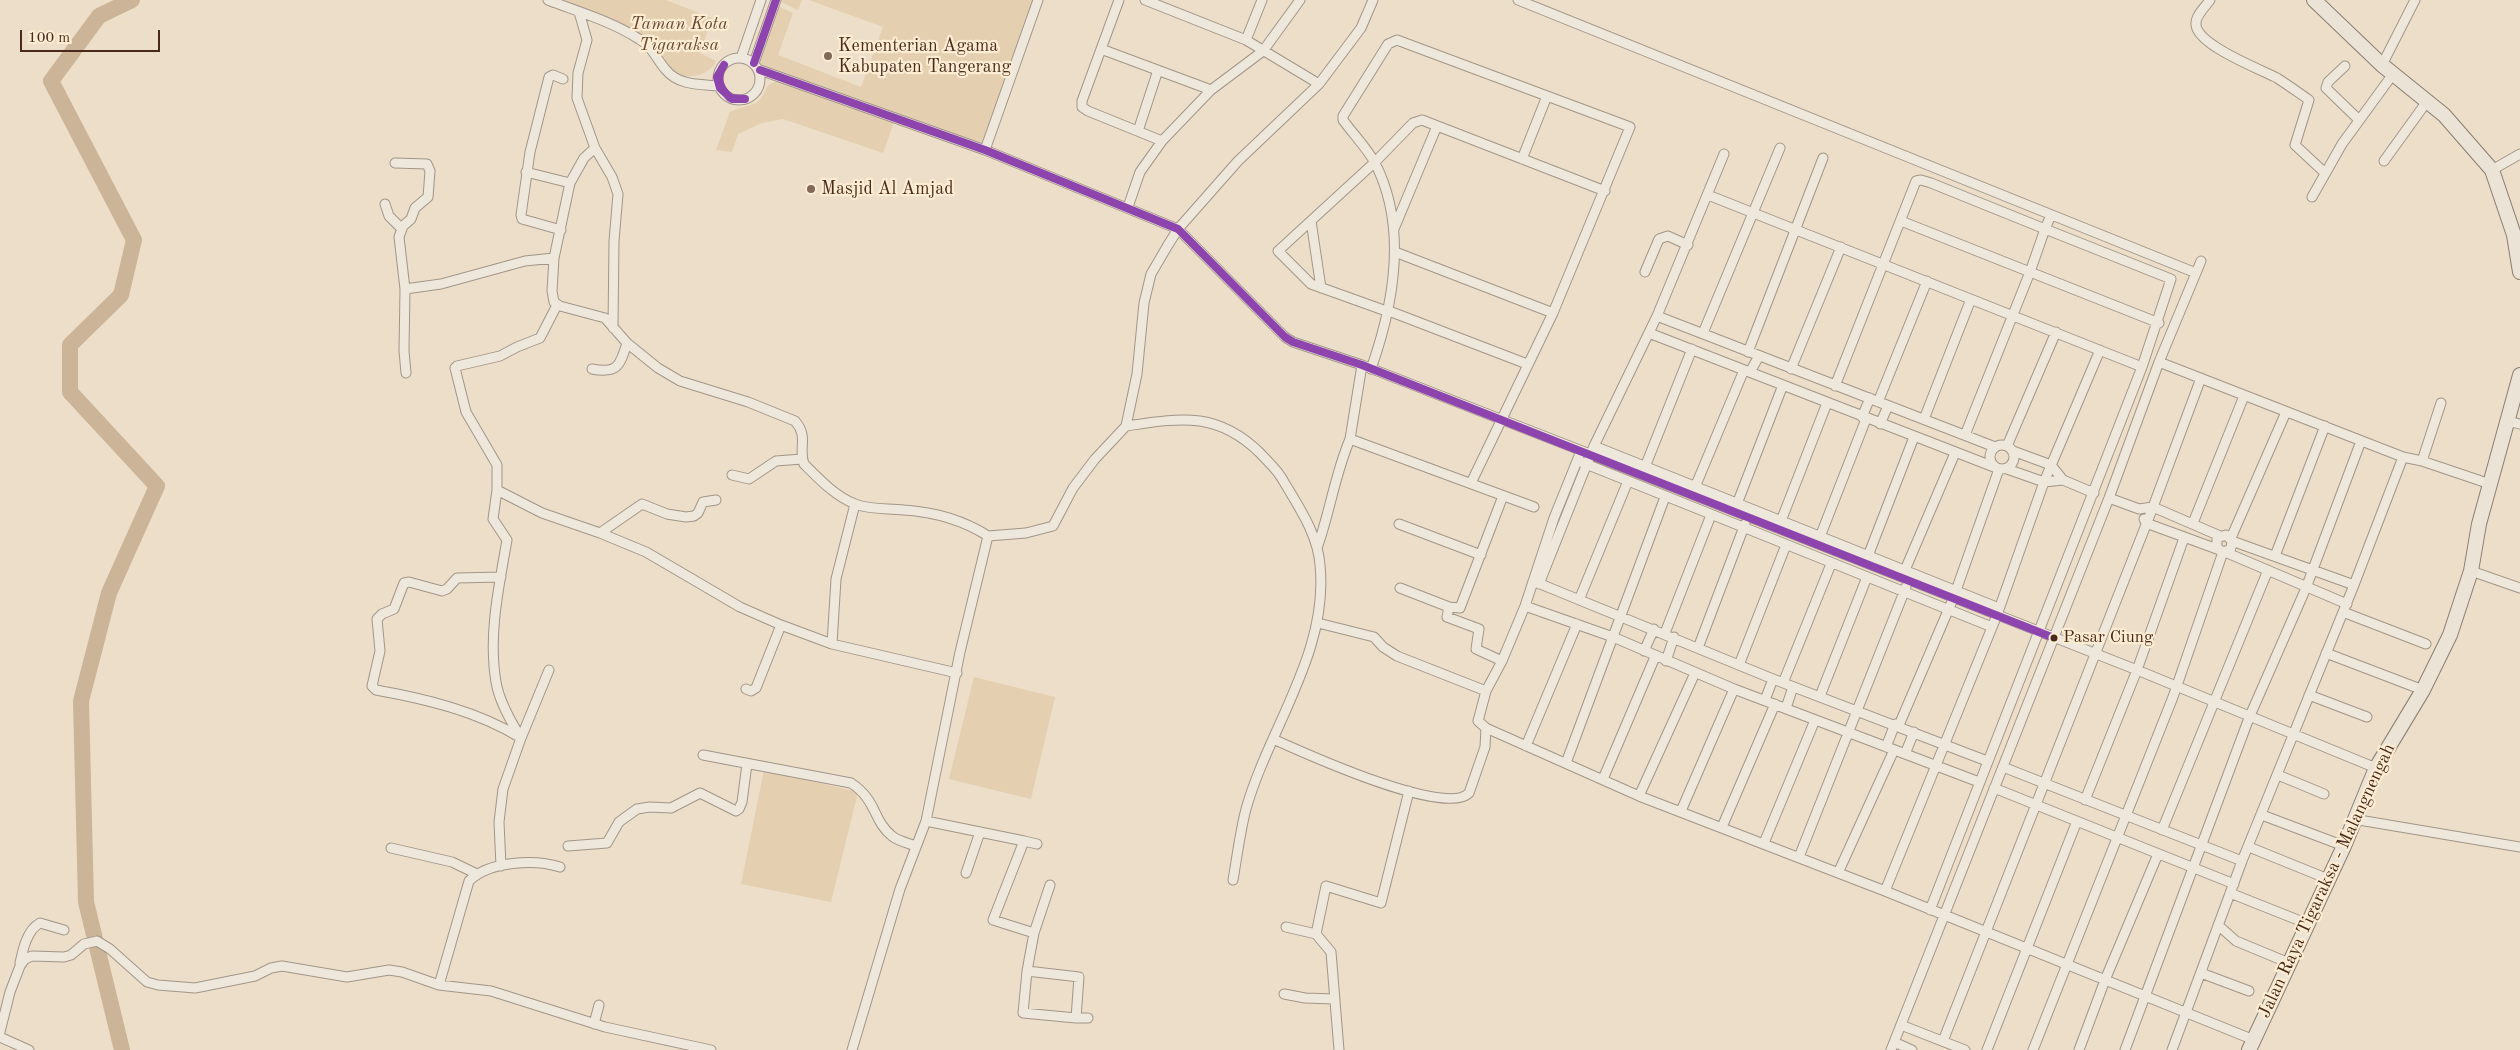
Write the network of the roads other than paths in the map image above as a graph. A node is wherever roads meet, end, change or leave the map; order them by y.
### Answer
1 (548, 0) edge
2 (761, 0) edge
3 (776, 0) edge
4 (1038, 0) edge
5 (1119, 0) edge
6 (1146, 0) edge
7 (1262, 0) edge
8 (1300, 0) edge
9 (1373, 0) edge
10 (1518, 0) edge
11 (2210, 0) edge
12 (2314, 0) edge
13 (2416, 0) edge
14 (578, 12) junction
15 (1246, 40) junction
16 (1101, 49) junction
17 (1263, 51) junction
18 (741, 58) junction
19 (2382, 65) junction
20 (2345, 66) dead end
21 (757, 67) junction
22 (1158, 70) junction
23 (2393, 74) junction
24 (563, 79) dead end
25 (1319, 84) junction
26 (719, 86) junction
27 (1211, 90) junction
28 (1547, 96) junction
29 (2428, 100) junction
30 (2359, 120) junction
31 (1438, 126) junction
32 (1138, 131) junction
33 (1162, 141) junction
34 (595, 148) junction
35 (1780, 148) dead end
36 (985, 150) junction
37 (1724, 154) dead end
38 (2520, 154) edge
39 (1823, 158) dead end
40 (1522, 159) junction
41 (2384, 160) dead end
42 (395, 162) dead end
43 (1375, 162) junction
44 (2492, 170) junction
45 (526, 172) junction
46 (2325, 173) junction
47 (570, 183) junction
48 (1605, 192) junction
49 (1708, 195) junction
50 (2312, 197) dead end
51 (385, 204) dead end
52 (1128, 207) junction
53 (1752, 213) junction
54 (2051, 215) junction
55 (1311, 221) junction
56 (1901, 221) junction
57 (402, 229) junction
58 (1178, 229) junction
59 (1795, 229) junction
60 (2045, 229) junction
61 (561, 230) junction
62 (1393, 230) junction
63 (2517, 235) edge
64 (1688, 244) junction
65 (1840, 247) junction
66 (1395, 252) junction
67 (554, 258) junction
68 (2201, 261) dead end
69 (1883, 264) junction
70 (1645, 272) dead end
71 (2030, 272) junction
72 (2520, 272) edge
73 (2196, 273) junction
74 (1926, 281) junction
75 (1322, 288) junction
76 (406, 289) junction
77 (1971, 299) junction
78 (557, 305) junction
79 (1389, 311) junction
80 (1553, 313) junction
81 (2013, 315) junction
82 (1657, 316) junction
83 (2159, 322) junction
84 (613, 328) junction
85 (2056, 332) junction
86 (1649, 333) junction
87 (1703, 333) junction
88 (626, 343) junction
89 (1739, 348) junction
90 (1692, 349) junction
91 (2100, 350) junction
92 (1748, 352) junction
93 (1759, 356) junction
94 (2159, 362) junction
95 (1527, 364) junction
96 (1362, 365) junction
97 (1732, 365) junction
98 (2142, 366) junction
99 (592, 369) dead end
100 (1371, 369) junction
101 (1791, 369) junction
102 (1747, 371) junction
103 (406, 373) dead end
104 (2520, 374) edge
105 (2201, 378) junction
106 (1783, 385) junction
107 (1835, 386) junction
108 (2244, 396) junction
109 (1874, 400) junction
110 (1827, 403) junction
111 (2441, 404) dead end
112 (1888, 406) junction
113 (2286, 412) junction
114 (1864, 418) junction
115 (1501, 419) junction
116 (1924, 419) junction
117 (2514, 422) edge
118 (1880, 424) junction
119 (1126, 426) junction
120 (2325, 426) junction
121 (1965, 436) junction
122 (1914, 437) junction
123 (1350, 439) junction
124 (2361, 441) junction
125 (1995, 447) junction
126 (2010, 448) junction
127 (1592, 450) junction
128 (1581, 451) junction
129 (1955, 453) junction
130 (2403, 458) junction
131 (802, 459) junction
132 (1577, 460) junction
133 (2422, 461) junction
134 (1586, 464) junction
135 (2051, 465) junction
136 (2000, 468) junction
137 (1644, 471) junction
138 (732, 475) dead end
139 (2063, 480) junction
140 (2044, 482) junction
141 (1471, 483) junction
142 (1632, 483) junction
143 (2490, 484) junction
144 (497, 490) junction
145 (1693, 491) junction
146 (2094, 493) junction
147 (1503, 496) junction
148 (1666, 497) junction
149 (2109, 498) junction
150 (716, 500) dead end
151 (855, 504) junction
152 (1688, 504) junction
153 (1738, 504) junction
154 (1534, 507) dead end
155 (2153, 507) junction
156 (2139, 509) junction
157 (1749, 513) junction
158 (1710, 515) junction
159 (1781, 521) junction
160 (2146, 523) junction
161 (2193, 523) junction
162 (1399, 524) dead end
163 (1743, 529) junction
164 (600, 532) junction
165 (988, 536) junction
166 (2220, 536) junction
167 (2184, 538) junction
168 (2232, 540) junction
169 (1818, 541) junction
170 (1786, 545) junction
171 (1317, 548) junction
172 (2222, 551) junction
173 (1481, 556) junction
174 (1812, 556) junction
175 (1868, 556) junction
176 (2275, 556) junction
177 (1832, 564) junction
178 (2268, 570) junction
179 (2312, 571) junction
180 (2471, 571) junction
181 (1908, 574) junction
182 (500, 576) junction
183 (1867, 577) junction
184 (1536, 582) junction
185 (2354, 585) junction
186 (1400, 588) dead end
187 (2306, 588) junction
188 (2520, 588) edge
189 (1904, 593) junction
190 (1954, 594) junction
191 (1579, 600) junction
192 (1525, 606) junction
193 (1449, 607) junction
194 (2345, 608) junction
195 (1947, 609) junction
196 (1998, 612) junction
197 (1621, 616) junction
198 (1318, 623) junction
199 (1577, 624) junction
200 (781, 625) junction
201 (1992, 627) junction
202 (1654, 629) junction
203 (2038, 632) junction
204 (1665, 633) junction
205 (1613, 637) junction
206 (1674, 637) junction
207 (2054, 638) junction
208 (832, 644) junction
209 (2426, 644) dead end
210 (1698, 648) junction
211 (1644, 651) junction
212 (2326, 653) junction
213 (2095, 655) junction
214 (1655, 657) junction
215 (1502, 661) junction
216 (1666, 661) junction
217 (1739, 665) junction
218 (549, 670) dead end
219 (2138, 670) junction
220 (957, 673) junction
221 (1695, 673) junction
222 (1773, 679) junction
223 (1783, 683) junction
224 (1794, 687) junction
225 (2176, 687) junction
226 (746, 689) dead end
227 (1734, 689) junction
228 (2423, 690) junction
229 (1486, 691) junction
230 (2309, 695) junction
231 (1820, 696) junction
232 (1765, 700) junction
233 (2214, 703) junction
234 (1775, 704) junction
235 (1786, 708) junction
236 (1858, 711) junction
237 (2367, 716) dead end
238 (2250, 718) junction
239 (1815, 720) junction
240 (1897, 725) junction
241 (1486, 728) junction
242 (1849, 732) junction
243 (1914, 732) junction
244 (2293, 735) junction
245 (521, 738) junction
246 (1273, 739) junction
247 (1946, 745) junction
248 (1526, 746) junction
249 (1890, 748) junction
250 (1905, 754) junction
251 (703, 755) dead end
252 (1987, 761) junction
253 (1566, 763) junction
254 (747, 764) junction
255 (1938, 766) junction
256 (2003, 767) junction
257 (2376, 768) junction
258 (2278, 775) junction
259 (1603, 779) junction
260 (1979, 782) junction
261 (2044, 784) junction
262 (1994, 788) junction
263 (1409, 791) junction
264 (2324, 794) dead end
265 (1640, 796) junction
266 (2085, 800) junction
267 (2036, 804) junction
268 (1682, 810) junction
269 (2262, 815) junction
270 (2126, 816) junction
271 (2353, 819) junction
272 (926, 821) junction
273 (2077, 821) junction
274 (1722, 827) junction
275 (2162, 830) junction
276 (980, 832) junction
277 (2118, 837) junction
278 (1024, 841) junction
279 (1764, 843) junction
280 (1037, 844) dead end
281 (568, 846) dead end
282 (915, 846) junction
283 (2200, 846) junction
284 (2344, 846) junction
285 (2248, 847) junction
286 (2520, 847) edge
287 (390, 848) dead end
288 (2158, 854) junction
289 (1799, 857) junction
290 (2242, 861) junction
291 (501, 866) junction
292 (2192, 866) junction
293 (560, 868) dead end
294 (966, 873) dead end
295 (1838, 873) junction
296 (477, 874) junction
297 (2328, 879) junction
298 (1233, 880) dead end
299 (2234, 884) junction
300 (1050, 885) dead end
301 (1885, 891) junction
302 (2230, 893) junction
303 (1930, 910) junction
304 (1945, 916) junction
305 (2308, 924) junction
306 (2218, 925) junction
307 (1286, 927) dead end
308 (64, 930) dead end
309 (1986, 931) junction
310 (1034, 933) junction
311 (1316, 934) junction
312 (2028, 950) junction
313 (2289, 963) junction
314 (2068, 965) junction
315 (20, 966) junction
316 (1027, 970) junction
317 (2201, 973) junction
318 (2106, 980) junction
319 (439, 985) junction
320 (2249, 991) dead end
321 (1284, 994) dead end
322 (2144, 997) junction
323 (1334, 999) junction
324 (599, 1005) dead end
325 (2187, 1012) junction
326 (1076, 1018) junction
327 (1088, 1018) dead end
328 (594, 1024) junction
329 (1901, 1025) junction
330 (0, 1032) edge
331 (0, 1037) edge
332 (1943, 1041) junction
333 (2252, 1045) edge
334 (1893, 1046) edge
335 (29, 1050) edge
336 (712, 1050) edge
337 (852, 1050) edge
338 (1339, 1050) edge
339 (1912, 1050) edge
340 (1965, 1050) edge
341 (1987, 1050) edge
342 (2034, 1050) edge
343 (2080, 1050) edge
344 (2125, 1050) edge
345 (2172, 1050) edge

1 - 14 street
2 - 18 street
3 - 21 street
4 - 36 street
5 - 16 street
6 - 15 street
7 - 15 street
8 - 17 street
9 - 25 street
10 - 54 street
11 - 46 street
12 - 19 main road
13 - 19 street
14 - 26 street
14 - 34 street
15 - 17 street
16 - 22 street
16 - 32 street
17 - 25 street
17 - 27 street
18 - 21 street
18 - 26 street
19 - 23 main road
20 - 30 street
21 - 26 street
21 - 36 street
22 - 27 street
22 - 32 street
23 - 29 main road
23 - 30 street
24 - 45 street
25 - 58 street
27 - 33 street
28 - 40 street
28 - 43 street
28 - 48 street
29 - 41 street
29 - 44 main road
30 - 46 street
31 - 40 street
31 - 43 street
31 - 62 street
32 - 33 street
33 - 52 street
34 - 47 street
34 - 84 street
35 - 53 street
36 - 52 street
37 - 49 street
38 - 44 street
39 - 59 street
40 - 48 street
42 - 57 street
43 - 55 street
43 - 62 street
44 - 63 main road
45 - 47 street
45 - 61 street
46 - 50 street
47 - 61 street
48 - 80 street
49 - 53 street
49 - 64 street
51 - 57 street
52 - 58 street
53 - 59 street
53 - 87 street
54 - 60 street
54 - 73 street
55 - 75 street
55 - 75 street
56 - 60 street
56 - 69 street
56 - 71 street
57 - 76 street
58 - 96 street
58 - 119 street
59 - 65 street
59 - 92 street
60 - 71 street
60 - 83 street
61 - 67 street
62 - 66 street
63 - 72 main road
64 - 70 street
64 - 82 street
65 - 69 street
65 - 101 street
66 - 79 street
66 - 80 street
67 - 76 street
67 - 78 street
68 - 73 street
69 - 74 street
69 - 107 street
71 - 81 street
71 - 83 street
73 - 94 street
74 - 77 street
74 - 109 street
75 - 79 street
76 - 103 street
77 - 81 street
77 - 116 street
78 - 84 street
78 - 144 street
79 - 95 street
79 - 100 street
80 - 95 street
81 - 85 street
81 - 121 street
82 - 86 street
82 - 87 street
83 - 98 street
84 - 88 street
85 - 91 street
85 - 126 street
86 - 90 street
86 - 127 street
87 - 89 street
88 - 99 street
88 - 131 street
89 - 92 street
89 - 97 street
90 - 97 street
90 - 137 street
91 - 98 street
91 - 135 street
92 - 93 street
93 - 101 street
93 - 102 street
94 - 105 street
94 - 149 street
95 - 115 street
96 - 100 street
96 - 123 street
97 - 102 street
98 - 146 street
100 - 115 street
101 - 107 street
102 - 106 street
102 - 145 street
104 - 117 main road, Jalan Raya Tigaraksa - Malangnengah
105 - 108 street
105 - 155 street
106 - 110 street
106 - 153 street
107 - 109 street
108 - 113 street
108 - 161 street
109 - 112 street
109 - 114 street
110 - 114 street
110 - 159 street
111 - 133 street
112 - 116 street
112 - 118 street
113 - 120 street
113 - 168 street
114 - 118 street
114 - 169 street
115 - 128 street
115 - 141 street
116 - 121 street
117 - 143 main road, Jalan Raya Tigaraksa - Malangnengah
118 - 122 street
119 - 165 street
119 - 171 street
120 - 124 street
120 - 176 street
121 - 125 street
122 - 129 street
122 - 175 street
123 - 141 street
123 - 171 street
124 - 130 street
124 - 179 street
125 - 126 street
125 - 136 street
126 - 135 street
126 - 136 street
127 - 128 street
127 - 134 street
127 - 137 street
128 - 132 street
129 - 136 street
129 - 181 street
130 - 133 street
130 - 185 street
131 - 138 street
131 - 151 street
132 - 134 street
132 - 184 street
133 - 143 street
134 - 142 street
134 - 184 street
135 - 139 street
135 - 140 street
136 - 140 street
136 - 190 street
137 - 142 street
137 - 145 street
139 - 140 street
139 - 146 street
140 - 196 street
141 - 147 street
142 - 148 street
142 - 191 street
143 - 180 main road, Jalan Raya Tigaraksa - Malangnengah
144 - 164 street
144 - 182 street
145 - 152 street
145 - 153 street
145 - 157 street
146 - 203 street
147 - 154 street
147 - 173 street
148 - 152 street
148 - 197 street
149 - 156 street
149 - 207 street
150 - 164 street
151 - 165 street
151 - 208 street
152 - 158 street
153 - 157 street
155 - 156 street
155 - 160 street
155 - 161 street
156 - 160 street
157 - 159 street
157 - 163 street
157 - 169 street
158 - 163 street
158 - 204 street
159 - 169 street
160 - 167 street
160 - 213 street
161 - 166 street
162 - 173 street
163 - 170 street
163 - 210 street
164 - 200 street
165 - 220 street
166 - 168 street
166 - 172 street
167 - 172 street
167 - 219 street
168 - 172 street
168 - 176 street
169 - 174 street
169 - 175 street
169 - 181 street
170 - 174 street
170 - 217 street
171 - 198 street
172 - 178 street
172 - 225 street
173 - 193 street
174 - 177 street
175 - 181 street
176 - 179 street
177 - 183 street
177 - 223 street
178 - 187 street
178 - 233 street
179 - 185 street
179 - 187 street
180 - 188 street
180 - 228 main road, Jalan Raya Tigaraksa - Malangnengah
181 - 189 street
181 - 190 street
182 - 245 street
182 - 245 street
183 - 189 street
183 - 231 street
184 - 191 street
184 - 192 street
185 - 194 street
186 - 193 street
187 - 194 street
187 - 238 street
189 - 195 street
189 - 236 street
190 - 195 street
190 - 196 street
191 - 197 street
192 - 199 street
192 - 215 street
193 - 215 street
194 - 209 street
194 - 212 street
195 - 201 street
195 - 240 street
196 - 201 street
196 - 203 street
197 - 202 street
197 - 205 street
198 - 229 street
198 - 246 street
199 - 205 street
199 - 248 street
200 - 208 street
200 - 226 street
201 - 247 street
202 - 204 street
202 - 211 street
203 - 207 street
203 - 252 street
204 - 206 street
205 - 211 street
205 - 253 street
206 - 210 street
206 - 216 street
207 - 213 street
207 - 256 street
208 - 220 street
210 - 217 street
211 - 214 street
212 - 228 street
212 - 230 street
213 - 219 street
213 - 261 street
214 - 216 street
214 - 259 street
215 - 229 street
216 - 221 street
217 - 222 street
218 - 245 street
219 - 225 street
219 - 266 street
220 - 272 street
221 - 227 street
221 - 265 street
222 - 223 street
222 - 232 street
223 - 224 street
224 - 231 street
224 - 235 street
225 - 233 street
225 - 270 street
227 - 232 street
227 - 268 street
228 - 257 main road, Jalan Raya Tigaraksa - Malangnengah
229 - 241 street
230 - 237 street
230 - 244 street
231 - 236 street
232 - 234 street
233 - 238 street
233 - 275 street
234 - 235 street
234 - 274 street
235 - 239 street
236 - 240 street
236 - 242 street
238 - 244 street
238 - 283 street
239 - 242 street
239 - 279 street
240 - 243 street
240 - 249 street
241 - 248 street
241 - 263 street
242 - 249 street
242 - 289 street
243 - 247 street
243 - 250 street
244 - 257 street
244 - 258 street
245 - 291 street
246 - 263 street
246 - 298 street
247 - 252 street
247 - 255 street
248 - 253 street
249 - 250 street
249 - 295 street
250 - 255 street
251 - 254 street
252 - 260 street
253 - 259 street
254 - 281 street
254 - 282 street
255 - 260 street
255 - 301 street
256 - 261 street
256 - 262 street
257 - 271 main road, Jalan Raya Tigaraksa - Malangnengah
258 - 264 street
258 - 269 street
259 - 265 street
260 - 303 street
261 - 266 street
261 - 267 street
262 - 267 street
262 - 304 street
263 - 311 street
265 - 268 street
266 - 270 street
267 - 273 street
267 - 309 street
268 - 274 street
269 - 284 street
269 - 285 street
270 - 275 street
270 - 277 street
271 - 284 main road, Jalan Raya Tigaraksa - Malangnengah
271 - 286 street
272 - 276 street
272 - 282 street
273 - 277 street
273 - 312 street
274 - 279 street
275 - 283 street
276 - 278 street
276 - 294 street
277 - 288 street
277 - 314 street
278 - 280 street
278 - 310 street
279 - 289 street
282 - 337 street
283 - 290 street
283 - 292 street
284 - 297 main road, Jalan Raya Tigaraksa - Malangnengah
285 - 290 street
285 - 297 street
287 - 296 street
288 - 292 street
288 - 318 street
289 - 295 street
290 - 299 street
291 - 293 street
291 - 296 street
292 - 299 street
292 - 322 street
295 - 301 street
296 - 319 street
297 - 305 main road, Jalan Raya Tigaraksa - Malangnengah
299 - 302 street
300 - 310 street
301 - 303 street
302 - 305 street
302 - 306 street
303 - 304 street
304 - 309 street
304 - 329 street
305 - 313 main road, Jalan Raya Tigaraksa - Malangnengah
306 - 313 street
306 - 317 street
307 - 311 street
308 - 315 street
309 - 312 street
309 - 332 street
310 - 316 street
311 - 323 street
312 - 314 street
312 - 341 street
313 - 333 main road, Jalan Raya Tigaraksa - Malangnengah
314 - 318 street
314 - 342 street
315 - 319 street
315 - 330 street
316 - 326 street
316 - 326 street
317 - 320 street
317 - 325 street
318 - 322 street
318 - 343 street
319 - 328 street
321 - 323 street
322 - 325 street
322 - 344 street
323 - 338 street
324 - 328 street
325 - 333 street
325 - 345 street
326 - 327 street
328 - 336 street
329 - 332 street
329 - 334 street
331 - 335 street
332 - 340 street
334 - 339 street

